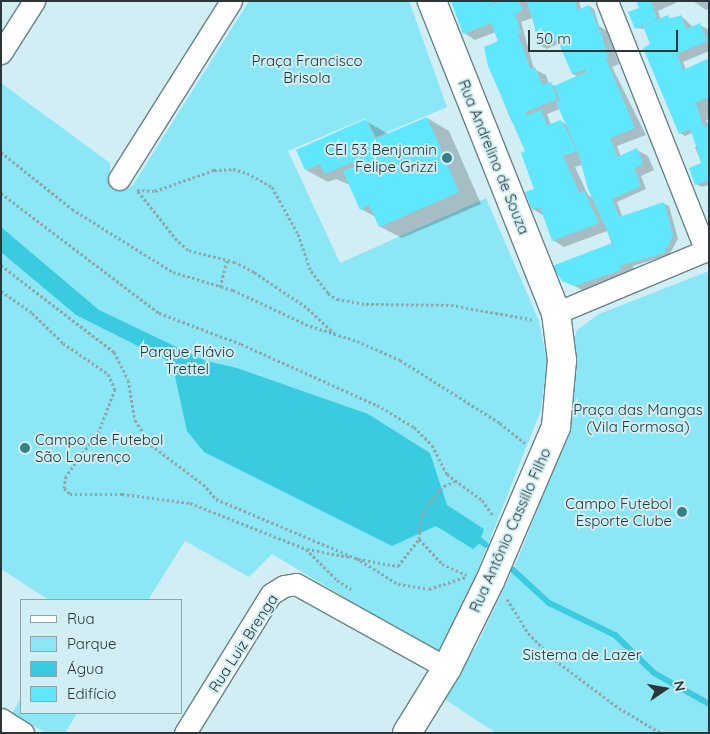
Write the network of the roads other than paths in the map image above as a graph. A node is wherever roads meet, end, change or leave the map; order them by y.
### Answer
1 (34, 1) edge
2 (230, 1) edge
3 (432, 1) edge
4 (607, 1) edge
5 (1, 53) edge
6 (119, 179) dead end
7 (707, 250) edge
8 (547, 317) junction
9 (447, 668) junction
10 (1, 719) edge
11 (23, 733) edge
12 (185, 733) edge
13 (407, 733) edge

1 - 5 street
2 - 6 street
3 - 8 street, Rua Andrelino de Souza
4 - 7 street
7 - 8 street
8 - 9 street, Rua Antônio Cassillo Filho
9 - 12 street, Rua Luiz Brenga
9 - 13 street, Rua Antônio Cassillo Filho
10 - 11 street

